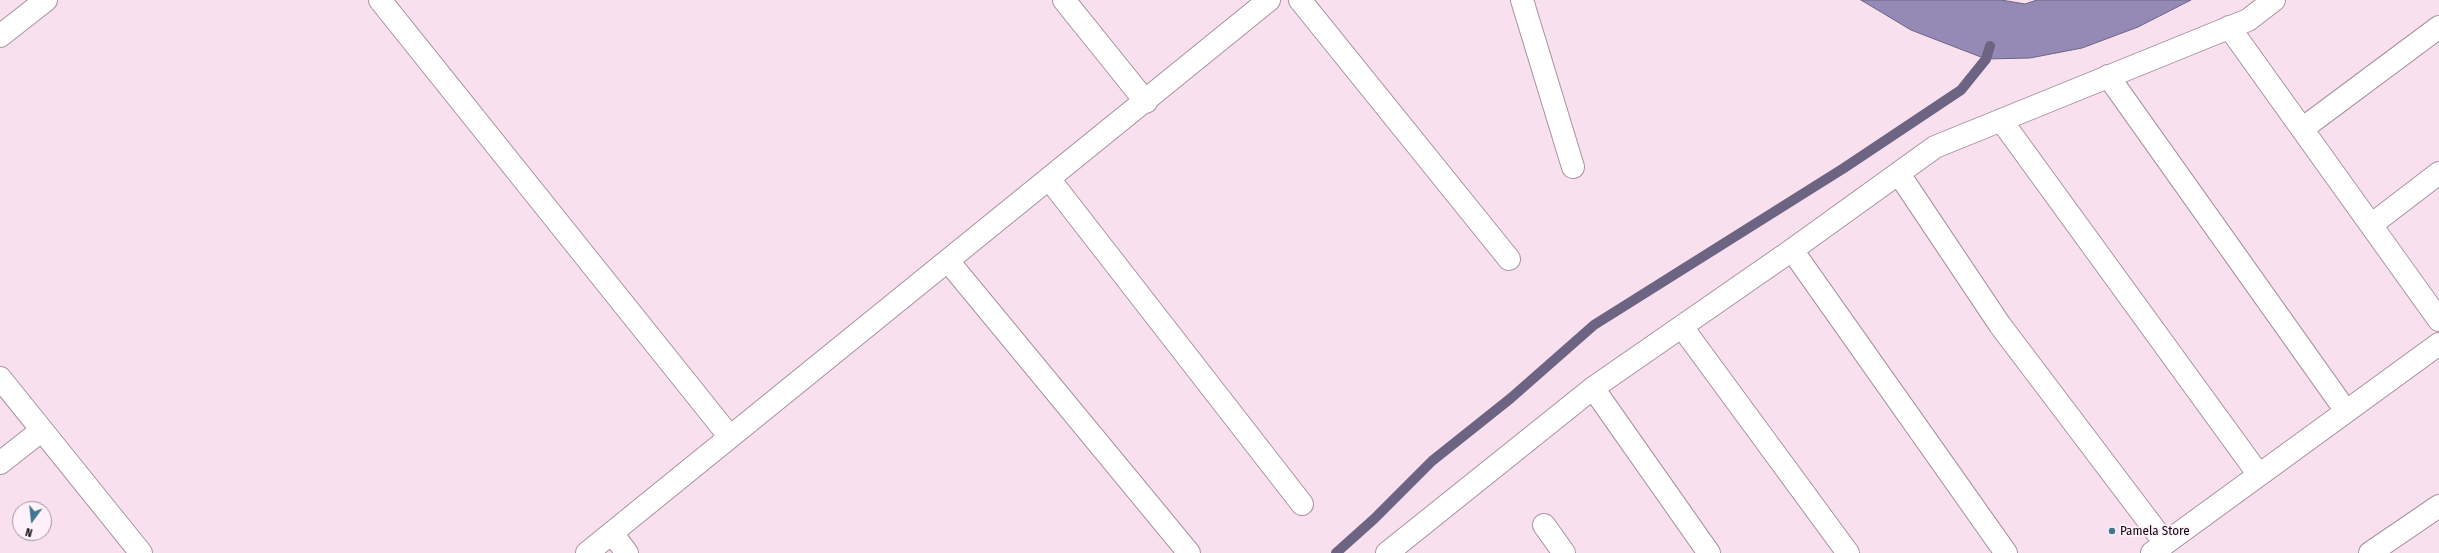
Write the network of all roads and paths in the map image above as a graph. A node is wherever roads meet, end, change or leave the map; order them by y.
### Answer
1 (46, 0) edge
2 (380, 0) edge
3 (1064, 0) edge
4 (1269, 0) edge
5 (1300, 0) edge
6 (1522, 0) edge
7 (2274, 0) edge
8 (2229, 27) junction
9 (2439, 27) edge
10 (0, 36) edge
11 (2108, 76) junction
12 (1146, 102) junction
13 (2001, 120) junction
14 (2302, 129) junction
15 (1573, 167) dead end
16 (2439, 173) edge
17 (1899, 174) junction
18 (1050, 180) junction
19 (2371, 225) junction
20 (1792, 250) junction
21 (1509, 259) dead end
22 (948, 262) junction
23 (2439, 320) edge
24 (1682, 327) junction
25 (2439, 344) edge
26 (0, 378) edge
27 (1593, 388) junction
28 (2346, 411) junction
29 (42, 430) junction
30 (730, 437) junction
31 (0, 463) edge
32 (2259, 475) junction
33 (1302, 504) dead end
34 (2439, 506) edge
35 (1544, 525) dead end
36 (612, 533) junction
37 (2159, 548) edge
38 (1393, 551) edge
39 (141, 553) edge
40 (587, 553) edge
41 (627, 553) edge
42 (1189, 553) edge
43 (1564, 553) edge
44 (1709, 553) edge
45 (1848, 553) edge
46 (2006, 553) edge
47 (2370, 553) edge

1 - 10 street
2 - 30 street
3 - 12 street
4 - 12 street
5 - 21 street
6 - 15 street
7 - 8 street
8 - 11 street
8 - 14 street
9 - 14 street
11 - 13 street
11 - 28 street
12 - 18 street
13 - 17 street
13 - 32 street
14 - 19 street
16 - 19 street
17 - 20 street
17 - 37 street
18 - 22 street
18 - 33 street
19 - 23 street
20 - 24 street
20 - 46 street
22 - 30 street
22 - 42 street
24 - 27 street
24 - 45 street
25 - 28 street
26 - 29 street
27 - 38 street
27 - 44 street
28 - 32 street
29 - 31 street
29 - 39 street
30 - 36 street
32 - 37 street
34 - 47 street
35 - 43 street
36 - 40 street
36 - 41 street

